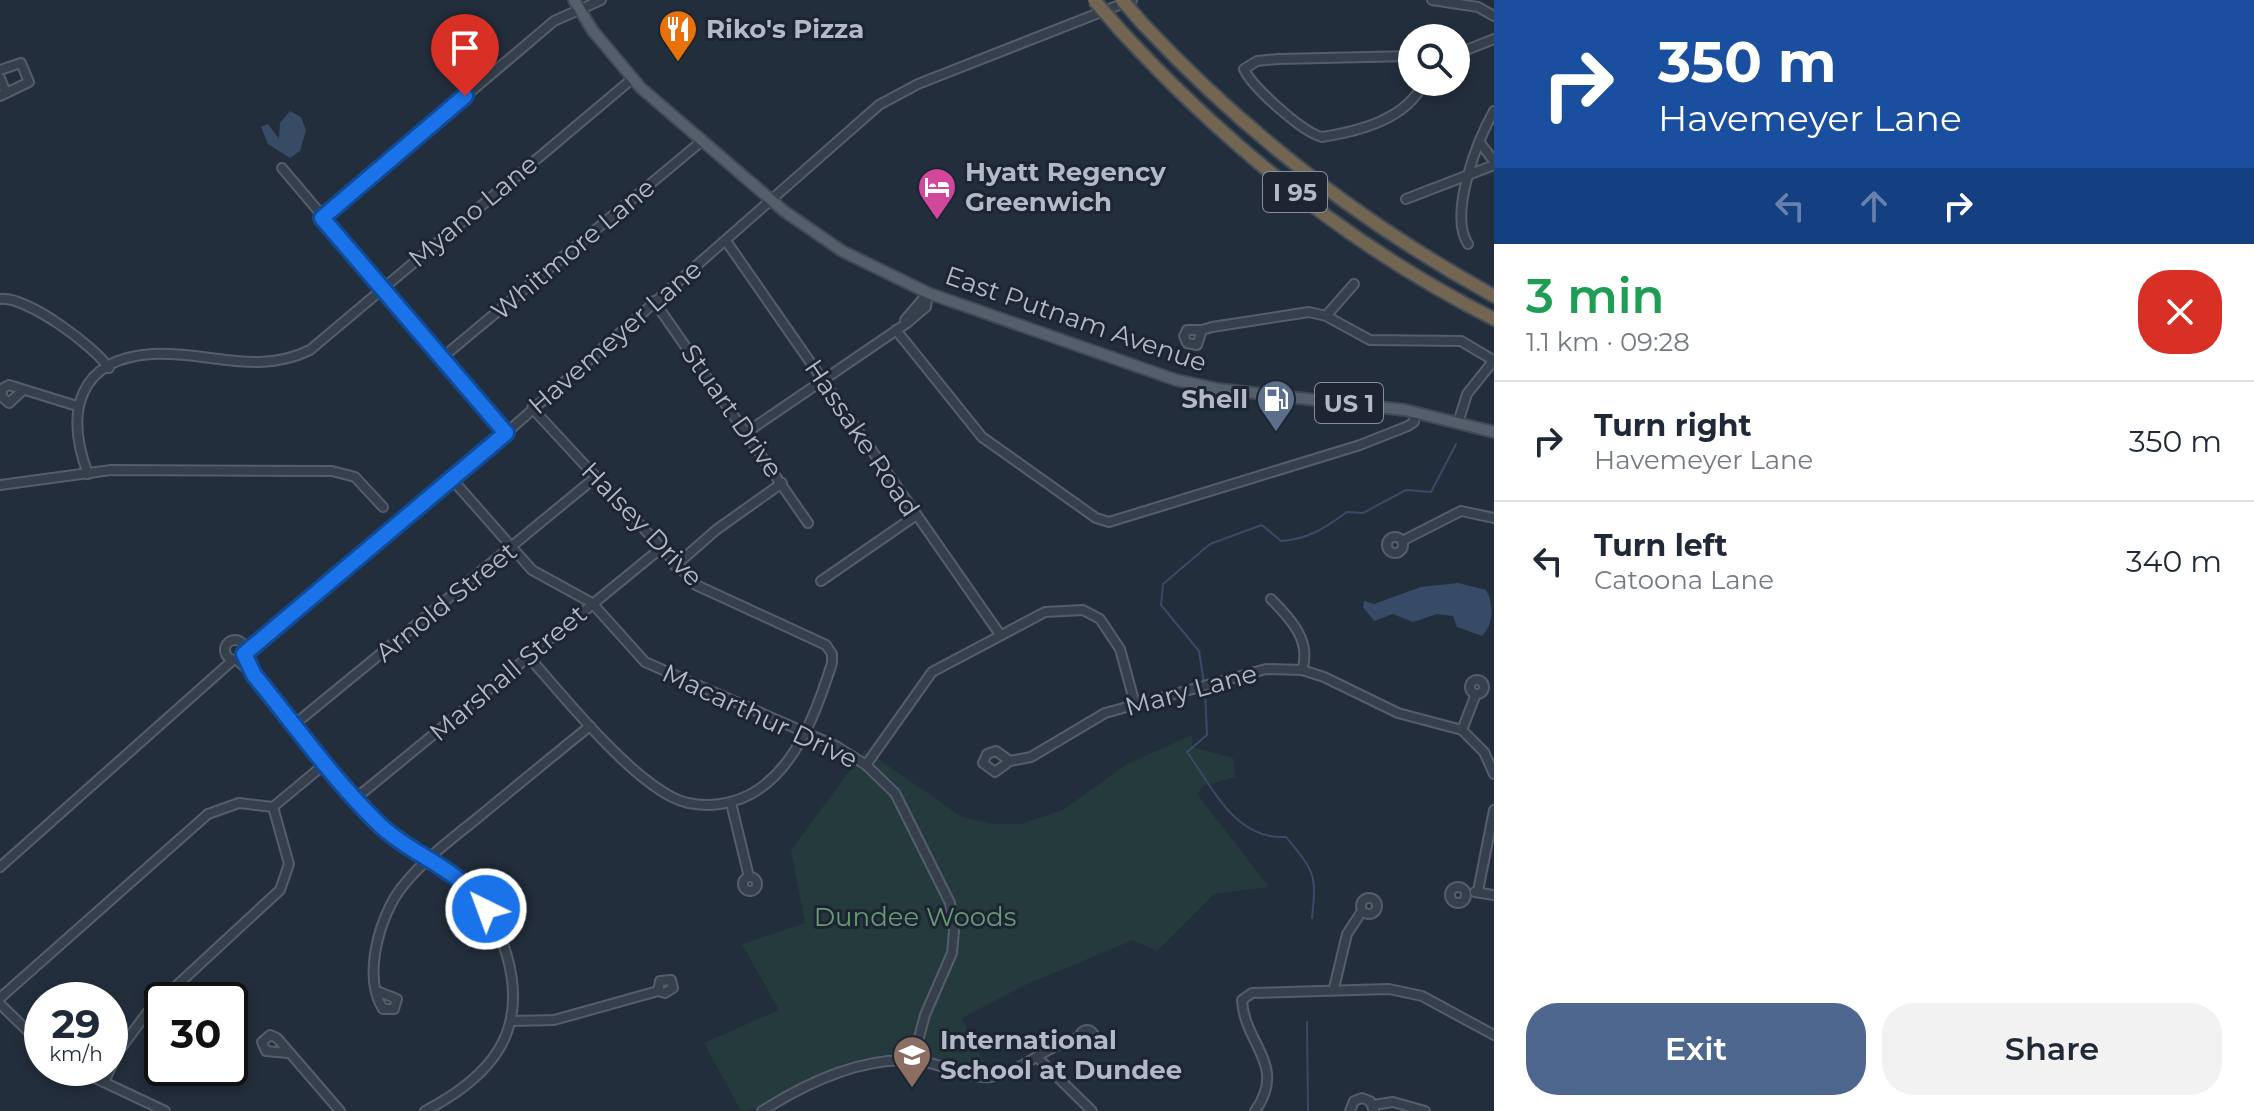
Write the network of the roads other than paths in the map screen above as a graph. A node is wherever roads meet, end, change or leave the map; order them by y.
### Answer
1 (601, 0) edge
2 (1094, 0) edge
3 (1122, 0) edge
4 (1132, 0) edge
5 (1432, 0) edge
6 (576, 4) edge
7 (1494, 16) edge
8 (1494, 39) edge
9 (1470, 48) edge
10 (1398, 56) edge
11 (0, 70) edge
12 (0, 78) edge
13 (632, 79) junction
14 (3, 95) edge
15 (1416, 96) edge
16 (1494, 111) edge
17 (703, 140) junction
18 (1479, 142) junction
19 (1494, 163) edge
20 (282, 168) dead end
21 (1469, 173) junction
22 (1406, 199) dead end
23 (772, 200) junction
24 (322, 218) junction
25 (726, 241) junction
26 (1468, 244) dead end
27 (1354, 284) dead end
28 (383, 288) junction
29 (928, 293) junction
30 (1494, 296) edge
31 (0, 299) edge
32 (654, 301) junction
33 (1326, 316) junction
34 (1494, 319) edge
35 (896, 330) junction
36 (1202, 330) dead end
37 (443, 357) junction
38 (1494, 360) edge
39 (109, 368) junction
40 (823, 380) junction
41 (23, 390) dead end
42 (77, 406) junction
43 (532, 408) junction
44 (1415, 412) junction
45 (1458, 423) junction
46 (747, 432) junction
47 (1494, 432) edge
48 (506, 433) junction
49 (88, 474) junction
50 (596, 477) junction
51 (451, 478) junction
52 (782, 483) junction
53 (0, 485) edge
54 (383, 507) dead end
55 (915, 516) junction
56 (1494, 518) edge
57 (808, 523) dead end
58 (1402, 541) dead end
59 (513, 547) junction
60 (660, 549) junction
61 (675, 566) junction
62 (821, 581) dead end
63 (1271, 599) dead end
64 (592, 603) junction
65 (274, 627) junction
66 (999, 633) junction
67 (238, 641) junction
68 (225, 651) junction
69 (240, 656) junction
70 (528, 656) junction
71 (1302, 670) junction
72 (204, 686) junction
73 (1476, 694) dead end
74 (1135, 704) junction
75 (295, 724) junction
76 (590, 726) junction
77 (1462, 730) junction
78 (803, 734) junction
79 (1010, 761) dead end
80 (326, 763) junction
81 (866, 765) junction
82 (1494, 774) edge
83 (356, 798) junction
84 (731, 803) junction
85 (273, 807) junction
86 (1494, 810) edge
87 (429, 857) junction
88 (0, 867) edge
89 (749, 877) dead end
90 (1478, 891) junction
91 (1466, 894) dead end
92 (1494, 895) edge
93 (1362, 911) dead end
94 (1334, 988) junction
95 (377, 991) dead end
96 (658, 991) dead end
97 (0, 1001) edge
98 (512, 1021) junction
99 (24, 1026) edge
100 (1494, 1035) edge
101 (128, 1036) edge
102 (1079, 1038) dead end
103 (288, 1053) dead end
104 (1037, 1057) junction
105 (913, 1060) junction
106 (112, 1086) edge
107 (1374, 1108) edge
108 (165, 1111) edge
109 (340, 1111) edge
110 (425, 1111) edge
111 (762, 1111) edge
112 (1092, 1111) edge
113 (1255, 1111) edge
114 (1350, 1111) edge
115 (1425, 1111) edge

1 - 6 street
2 - 34 highway, I 95, bridge
3 - 30 highway, I 95, bridge
4 - 23 street, Havemeyer Lane
5 - 7 street
6 - 13 main road, US 1
6 - 24 street
8 - 9 street
10 - 15 street
11 - 14 street
12 - 14 street
13 - 17 main road, US 1
13 - 28 street, Myano Lane
16 - 18 street
17 - 23 main road, East Putnam Avenue / US 1
17 - 37 street, Whitmore Lane
18 - 19 street
18 - 21 street
19 - 21 street
20 - 24 street
21 - 22 street
21 - 26 street
23 - 25 street, Havemeyer Lane
23 - 29 main road, East Putnam Avenue / US 1
24 - 28 street
25 - 32 street, Havemeyer Lane
25 - 40 street, Hassake Road
27 - 33 street
28 - 37 street
28 - 39 street, Myano Lane
29 - 35 street
29 - 44 main road, East Putnam Avenue / US 1
31 - 39 street
32 - 43 street, Havemeyer Lane
32 - 46 street, Stuart Drive
33 - 36 street
33 - 38 street
35 - 40 street
35 - 44 street
37 - 48 street
38 - 45 street
39 - 42 street, Myano Lane
40 - 46 street
40 - 55 street, Hassake Road
41 - 42 street
42 - 49 street
43 - 48 street, Havemeyer Lane
43 - 50 street, Halsey Drive
44 - 45 main road, East Putnam Avenue / US 1
45 - 47 main road, East Putnam Avenue / US 1
46 - 52 street, Stuart Drive
48 - 51 street, Havemeyer Lane
49 - 53 street
49 - 54 street
50 - 59 street, Arnold Street
50 - 60 street, Halsey Drive
51 - 59 street, Macarthur Drive
51 - 65 street, Havemeyer Lane
52 - 57 street, Stuart Drive
52 - 61 street
55 - 62 street
55 - 66 street, Hassake Road
56 - 58 street
59 - 64 street, Macarthur Drive
59 - 75 street, Arnold Street
60 - 61 street, Halsey Drive
60 - 64 street, Marshall Street
61 - 78 street, Halsey Drive
63 - 71 street
64 - 70 street, Marshall Street
64 - 78 street, Macarthur Drive
65 - 67 street, Havemeyer Lane
65 - 69 street, Havemeyer Lane
66 - 74 street
66 - 81 street
67 - 68 street, Havemeyer Lane
67 - 69 street
68 - 69 street
68 - 72 street, Havemeyer Lane
69 - 72 street, Havemeyer Lane
69 - 75 street
70 - 76 street, Halsey Drive
70 - 83 street, Marshall Street
71 - 74 street, Mary Lane
71 - 77 street, Mary Lane
72 - 88 street, Havemeyer Lane
73 - 77 street
74 - 79 street, Mary Lane
75 - 80 street
76 - 84 street, Halsey Drive
76 - 87 street
77 - 82 street
78 - 81 street, Macarthur Drive
78 - 84 street, Halsey Drive
80 - 83 street
80 - 85 street
81 - 105 street, Macarthur Drive
83 - 87 street
84 - 89 street
85 - 97 street
85 - 101 street
86 - 90 street
87 - 95 street
87 - 98 street
90 - 91 street
90 - 92 street
93 - 94 street
94 - 100 street
94 - 113 street
96 - 98 street
97 - 99 street
98 - 110 street
102 - 104 street
103 - 109 street
104 - 105 street
104 - 112 street
105 - 111 street
106 - 108 street
107 - 114 street
107 - 115 street

